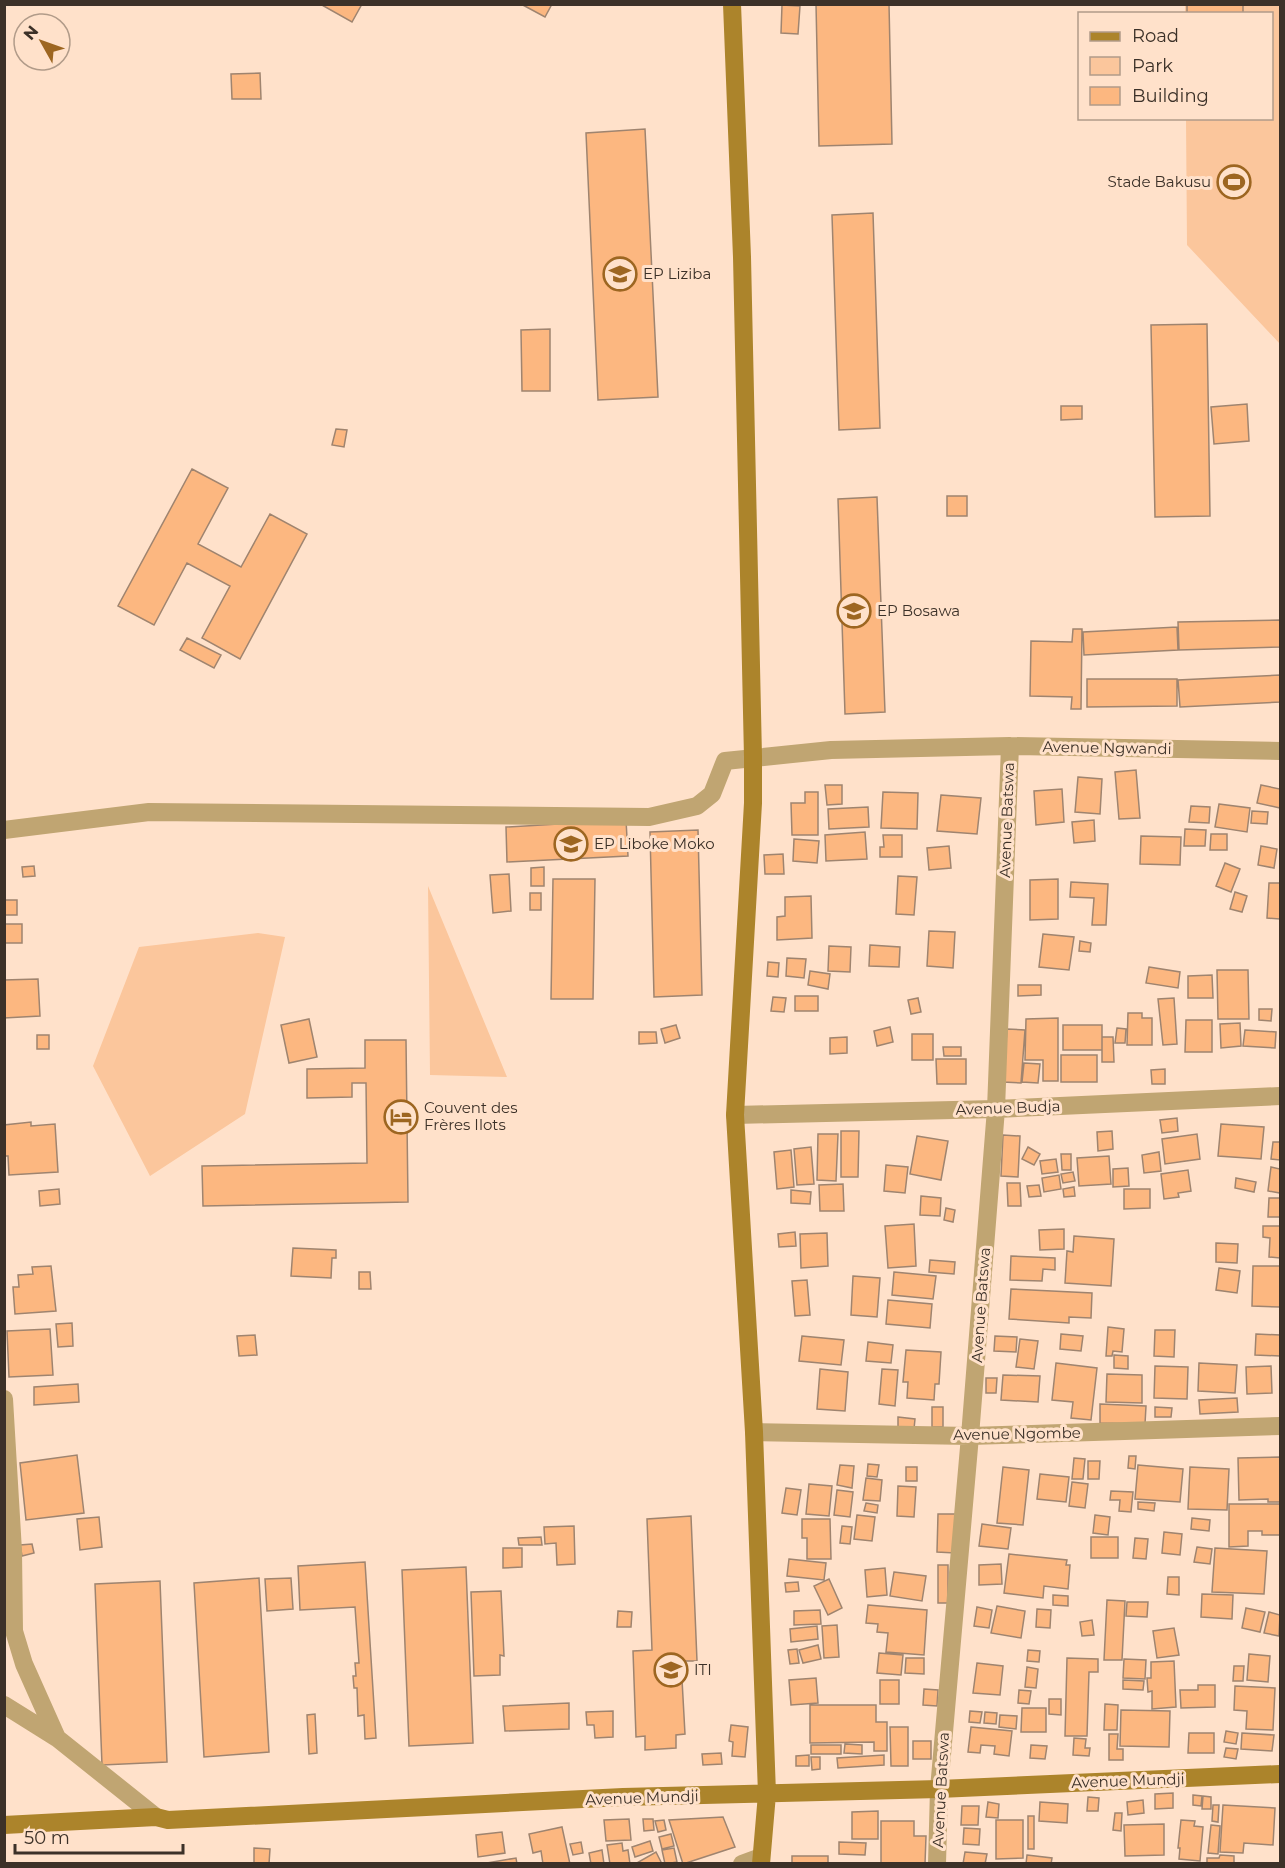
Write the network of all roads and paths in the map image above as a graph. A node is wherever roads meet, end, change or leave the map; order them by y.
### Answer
1 (732, 4) edge
2 (1010, 746) junction
3 (1281, 751) edge
4 (753, 757) junction
5 (4, 830) edge
6 (1281, 1096) edge
7 (996, 1109) junction
8 (735, 1115) junction
9 (4, 1399) edge
10 (1281, 1426) edge
11 (754, 1432) junction
12 (970, 1436) junction
13 (4, 1705) edge
14 (57, 1738) junction
15 (1281, 1774) edge
16 (939, 1789) junction
17 (767, 1794) junction
18 (156, 1817) junction
19 (4, 1825) edge
20 (761, 1860) edge
21 (742, 1863) edge
22 (937, 1863) edge

1 - 4 street
2 - 3 street, Avenue Ngwandi
2 - 4 street, Avenue Ngwandi
2 - 7 street, Avenue Batswa
4 - 5 street, Avenue Ngwandi
4 - 8 street
6 - 7 street, Avenue Budja
7 - 8 street, Avenue Budja
7 - 12 street, Avenue Batswa
8 - 11 street
9 - 14 street
10 - 12 street, Avenue Ngombe
11 - 12 street, Avenue Ngombe
11 - 17 street
12 - 16 street, Avenue Batswa
13 - 14 street
14 - 18 street
15 - 16 street, Avenue Mundji
16 - 17 street, Avenue Mundji
16 - 22 street, Avenue Batswa
17 - 18 street, Avenue Mundji
17 - 20 street
18 - 19 street, Avenue Mundji
20 - 21 street

